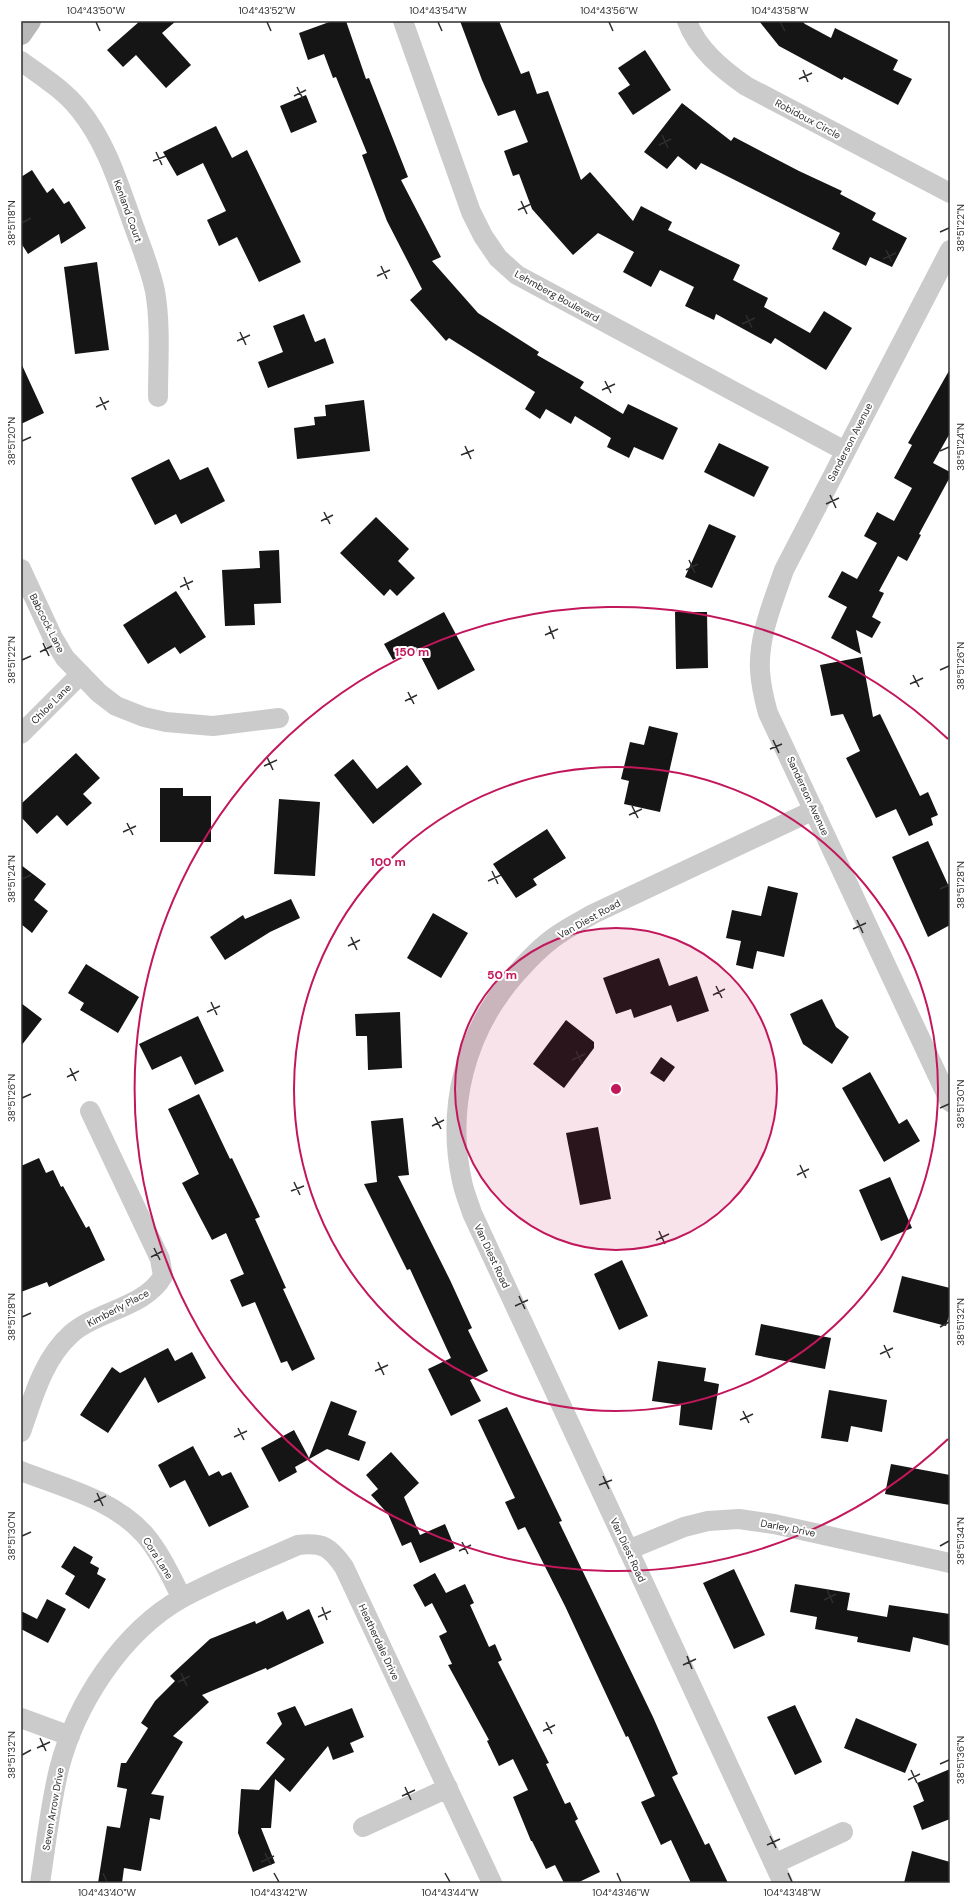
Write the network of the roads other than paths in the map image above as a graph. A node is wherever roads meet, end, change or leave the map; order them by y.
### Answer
1 (30, 21) edge
2 (403, 21) edge
3 (687, 21) edge
4 (21, 34) edge
5 (21, 60) edge
6 (950, 193) edge
7 (950, 250) edge
8 (158, 397) dead end
9 (845, 451) junction
10 (21, 569) edge
11 (81, 674) junction
12 (279, 718) dead end
13 (21, 734) edge
14 (814, 810) junction
15 (950, 1102) edge
16 (90, 1111) dead end
17 (21, 1432) edge
18 (21, 1471) edge
19 (628, 1550) junction
20 (950, 1563) edge
21 (182, 1598) junction
22 (21, 1718) edge
23 (70, 1736) junction
24 (448, 1788) junction
25 (363, 1827) dead end
26 (843, 1832) dead end
27 (774, 1864) junction
28 (40, 1883) edge
29 (492, 1883) edge
30 (783, 1883) edge

1 - 4 main road
2 - 9 street, Lehmberg Boulevard
3 - 6 street, Robidoux Circle
5 - 8 street, Kenland Court
7 - 9 street, Sanderson Avenue
9 - 14 street, Sanderson Avenue
10 - 11 street, Babcock Lane
11 - 12 street, Babcock Lane
11 - 13 street, Chloe Lane
14 - 15 street, Sanderson Avenue
14 - 19 street, Van Diest Road
16 - 17 street, Kimberly Place
18 - 21 street, Cora Lane
19 - 20 street, Darley Drive
19 - 27 street, Van Diest Road
21 - 23 street, Seven Arrow Drive
21 - 24 street, Heatherdale Drive
22 - 23 street
23 - 28 street, Seven Arrow Drive
24 - 25 street
24 - 29 street, Heatherdale Drive
26 - 27 street
27 - 30 street, Van Diest Road

